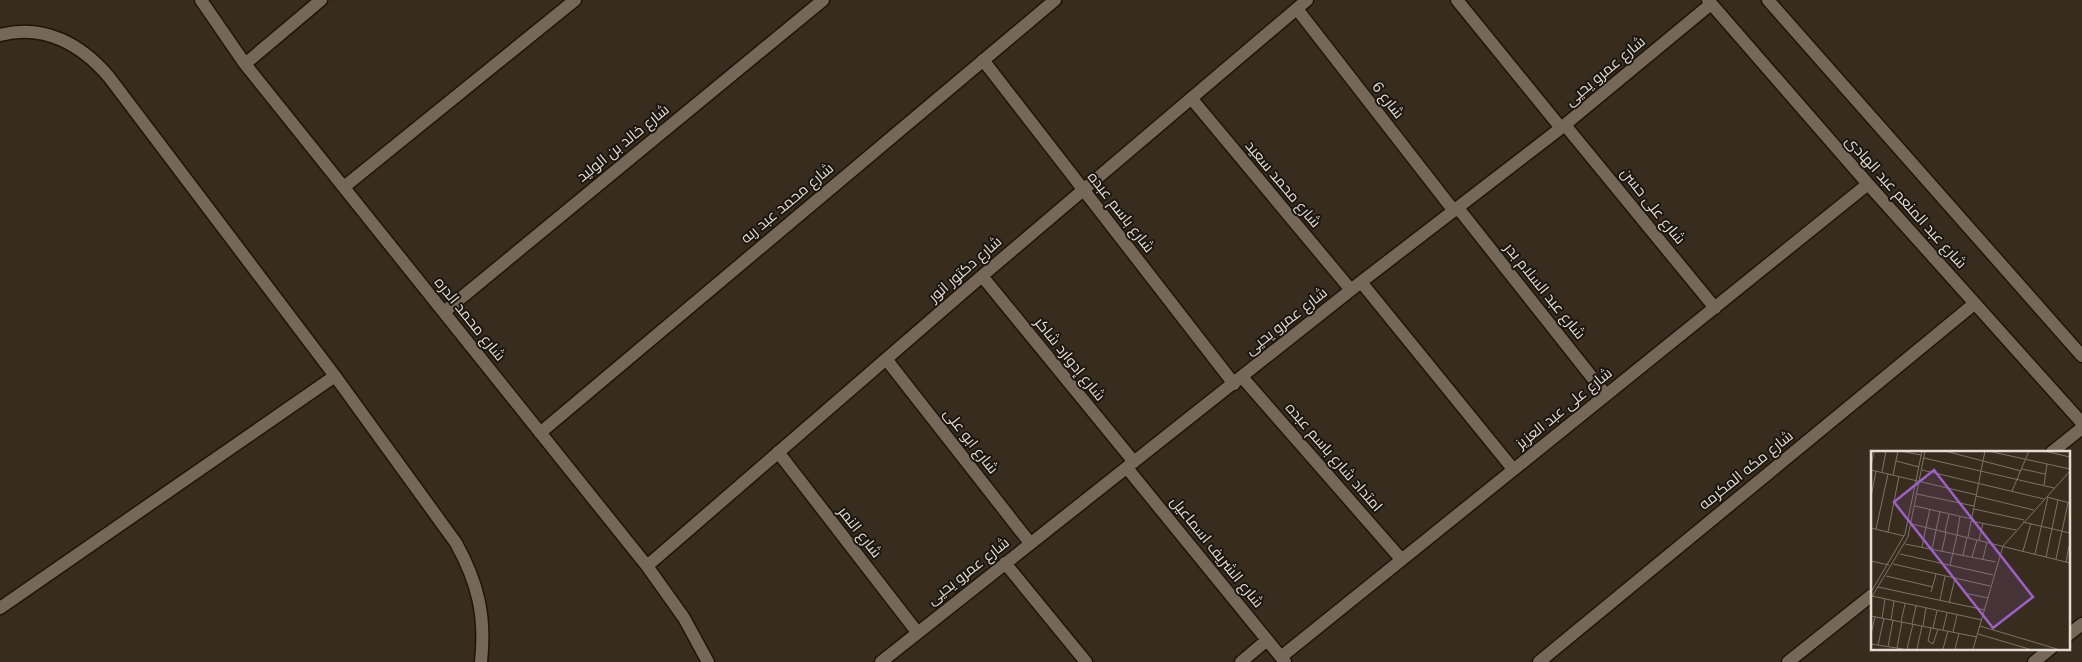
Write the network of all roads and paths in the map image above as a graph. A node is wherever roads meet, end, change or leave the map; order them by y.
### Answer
1 (201, 0) edge
2 (321, 0) edge
3 (575, 0) edge
4 (1055, 0) edge
5 (1307, 0) edge
6 (1457, 0) edge
7 (1768, 0) edge
8 (1710, 2) edge
9 (814, 3) edge
10 (1297, 9) junction
11 (0, 35) edge
12 (983, 60) junction
13 (245, 64) junction
14 (1190, 98) junction
15 (1563, 126) junction
16 (1868, 184) junction
17 (344, 187) junction
18 (1084, 190) junction
19 (1456, 210) junction
20 (982, 276) junction
21 (1356, 286) junction
22 (1974, 304) junction
23 (1715, 308) junction
24 (444, 312) junction
25 (2082, 356) edge
26 (886, 359) junction
27 (335, 376) junction
28 (1238, 380) junction
29 (1606, 395) junction
30 (2082, 424) edge
31 (2082, 428) edge
32 (540, 432) junction
33 (2053, 451) edge
34 (778, 452) junction
35 (1131, 465) junction
36 (1513, 469) junction
37 (1030, 543) junction
38 (1401, 559) junction
39 (1005, 563) junction
40 (647, 566) junction
41 (1871, 596) edge
42 (0, 608) edge
43 (2082, 624) edge
44 (917, 632) junction
45 (2070, 633) edge
46 (1267, 640) junction
47 (2049, 650) edge
48 (1283, 659) edge
49 (481, 662) edge
50 (708, 662) edge
51 (881, 662) edge
52 (1086, 662) edge
53 (1241, 662) edge
54 (1539, 662) edge
55 (1788, 662) edge
56 (2034, 662) edge

1 - 13 street, شارع محمد الدره
2 - 13 street
3 - 17 street
4 - 12 street, شارع محمد عبد ربه
5 - 10 street, شارع دكتور انور
6 - 15 street, شارع على حسن
7 - 25 street, شارع عبد المنعم عبد الهادى
8 - 15 street, شارع عمرو يحيى
8 - 16 street, شارع عبد المنعم عبد الهادى
9 - 24 street, شارع خالد بن الوليد
10 - 14 street, شارع دكتور انور
10 - 19 street, شارع 6
11 - 27 street
12 - 18 street, شارع باسم عبده
12 - 32 street, شارع محمد عبد ربه
13 - 17 street, شارع محمد الدره
14 - 18 street, شارع دكتور انور
14 - 21 street, شارع محمد سعيد
15 - 19 street, شارع عمرو يحيى
15 - 23 street, شارع على حسن
16 - 22 street, شارع عبد المنعم عبد الهادى
16 - 23 street, شارع على عبد العزيز
17 - 24 street, شارع محمد الدره
18 - 20 street, شارع دكتور انور
18 - 28 street, شارع باسم عبده
19 - 21 street, شارع عمرو يحيى
19 - 29 street, شارع عبد السلام بدر
20 - 26 street, شارع دكتور انور
20 - 35 street, شارع إدوارد شاكر
21 - 28 street, شارع عمرو يحيى
21 - 36 street, شارع محمد سعيد
22 - 30 street, شارع عبد المنعم عبد الهادى
22 - 54 street, شارع مكه المكرمه
23 - 29 street, شارع على عبد العزيز
24 - 32 street, شارع محمد الدره
26 - 34 street, شارع دكتور انور
26 - 37 street, شارع ابو على
27 - 42 street
27 - 49 street
28 - 35 street, شارع عمرو يحيى
28 - 38 street, امتداد شارع باسم عبده
29 - 36 street, شارع على عبد العزيز
31 - 33 street
32 - 40 street, شارع محمد الدره
34 - 40 street, شارع دكتور انور
34 - 44 street, شارع النمر
35 - 37 street, شارع عمرو يحيى
35 - 46 street, شارع الشريف اسماعيل
36 - 38 street, شارع على عبد العزيز
37 - 39 street, شارع عمرو يحيى
38 - 48 street, شارع على عبد العزيز
39 - 44 street, شارع عمرو يحيى
39 - 52 street
40 - 50 street, شارع محمد الدره
41 - 55 street
43 - 45 street
44 - 51 street, شارع عمرو يحيى
46 - 48 street, شارع الشريف اسماعيل
46 - 53 street
47 - 56 street

